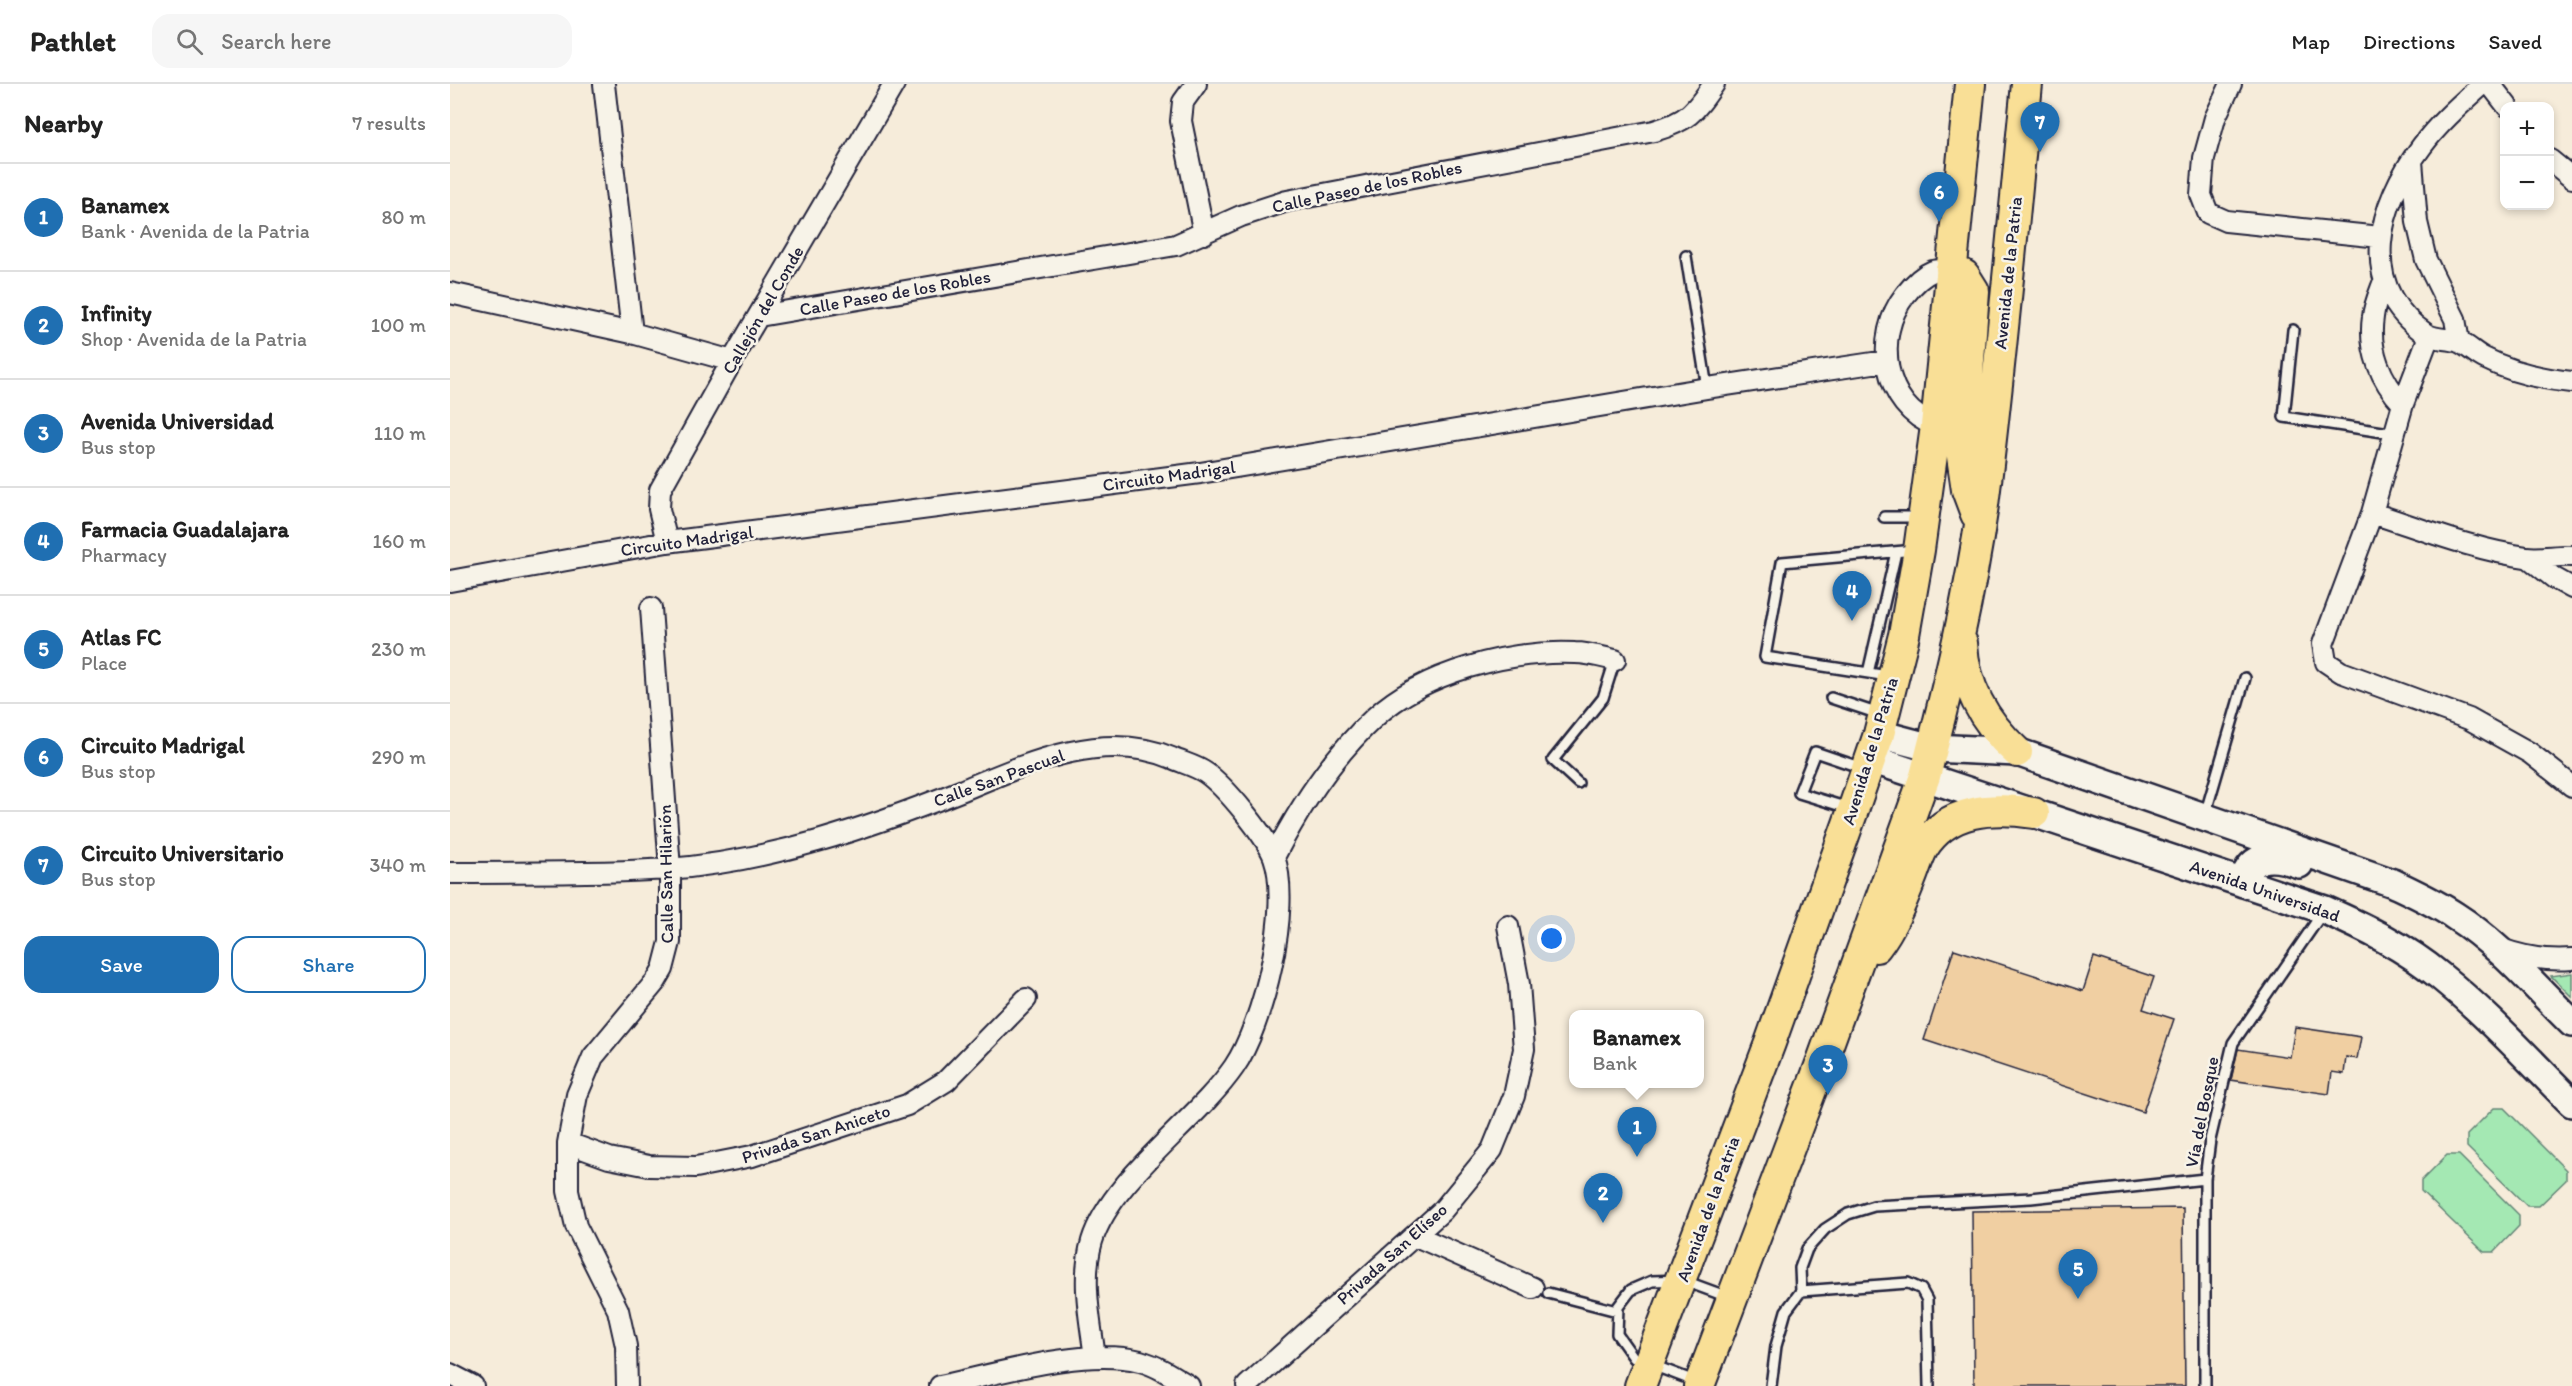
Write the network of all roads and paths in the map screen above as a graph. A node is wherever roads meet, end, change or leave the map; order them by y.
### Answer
1 (604, 84) edge
2 (894, 84) edge
3 (1196, 84) edge
4 (1714, 84) edge
5 (1970, 84) edge
6 (2231, 84) edge
7 (2483, 84) edge
8 (2490, 84) edge
9 (2030, 85) edge
10 (2504, 102) edge
11 (2412, 161) junction
12 (2554, 163) edge
13 (2571, 176) edge
14 (2417, 222) junction
15 (2382, 228) junction
16 (1204, 234) junction
17 (1686, 256) dead end
18 (1951, 269) junction
19 (2384, 280) junction
20 (450, 293) edge
21 (759, 316) junction
22 (2293, 330) dead end
23 (632, 333) junction
24 (2429, 336) junction
25 (2459, 342) junction
26 (732, 361) junction
27 (1886, 361) junction
28 (2572, 382) edge
29 (1707, 388) junction
30 (2403, 405) junction
31 (1936, 426) junction
32 (2396, 434) junction
33 (2372, 513) junction
34 (1884, 517) dead end
35 (1924, 517) junction
36 (1980, 522) junction
37 (667, 542) junction
38 (1908, 551) junction
39 (2572, 556) edge
40 (2529, 558) junction
41 (450, 581) edge
42 (2572, 588) edge
43 (1966, 596) junction
44 (651, 608) dead end
45 (1615, 660) joint
46 (1881, 675) junction
47 (2245, 678) dead end
48 (1831, 698) dead end
49 (1875, 744) junction
50 (1932, 748) junction
51 (2017, 752) junction
52 (1925, 776) junction
53 (1578, 783) dead end
54 (2572, 786) edge
55 (1853, 810) junction
56 (2034, 813) junction
57 (2204, 817) junction
58 (1274, 857) junction
59 (670, 868) junction
60 (450, 873) edge
61 (2243, 883) junction
62 (2393, 883) junction
63 (2325, 910) junction
64 (1508, 926) dead end
65 (2493, 946) junction
66 (2572, 959) edge
67 (1854, 972) junction
68 (1026, 999) dead end
69 (2572, 1023) edge
70 (2572, 1103) edge
71 (568, 1143) junction
72 (2205, 1179) junction
73 (1416, 1236) junction
74 (1682, 1280) junction
75 (1541, 1291) joint
76 (1801, 1291) junction
77 (1733, 1299) junction
78 (1617, 1311) junction
79 (1095, 1357) junction
80 (450, 1374) edge
81 (1644, 1376) edge
82 (1700, 1384) edge
83 (473, 1386) edge
84 (627, 1386) edge
85 (940, 1386) edge
86 (1189, 1386) edge
87 (1247, 1386) edge
88 (1771, 1386) edge
89 (1929, 1386) edge
90 (2205, 1386) edge

1 - 23 street
2 - 21 street, Callejón del Conde
3 - 16 street
4 - 16 street, Calle Paseo de los Robles
5 - 18 main road, Avenida de la Patria
6 - 15 street
7 - 11 street
8 - 10 street
9 - 36 main road, Avenida de la Patria
11 - 14 street
11 - 15 street
12 - 13 street
14 - 15 street
14 - 25 street
15 - 19 street
16 - 21 street, Calle Paseo de los Robles
17 - 29 lane
18 - 27 street
18 - 31 main road, Avenida de la Patria
18 - 36 main road
19 - 24 street
19 - 30 street
20 - 23 street
21 - 26 street, Callejón del Conde
22 - 32 lane
23 - 26 street
24 - 25 street
24 - 30 street
25 - 28 street
26 - 37 street, Callejón del Conde
27 - 29 street, Circuito Madrigal
27 - 31 street
29 - 37 street, Circuito Madrigal
30 - 32 street
31 - 35 main road, Avenida de la Patria
32 - 33 street
33 - 40 street
33 - 54 street
34 - 35 lane
35 - 38 main road, Avenida de la Patria
36 - 43 main road, Avenida de la Patria
37 - 41 street, Circuito Madrigal
38 - 46 main road, Avenida de la Patria
38 - 46 lane
39 - 40 street
40 - 42 street
43 - 50 main road, Avenida de la Patria
43 - 51 main road
44 - 59 street, Calle San Hilarión
45 - 53 lane
45 - 58 street
46 - 49 main road, Avenida de la Patria
47 - 57 lane
48 - 49 lane
49 - 50 main road
49 - 52 main road, Avenida Universidad
49 - 55 main road, Avenida de la Patria
49 - 55 lane
50 - 51 main road
50 - 52 main road, Avenida de la Patria
51 - 57 main road
52 - 56 main road, Avenida Universidad
52 - 67 main road, Avenida de la Patria
55 - 74 main road, Avenida de la Patria
56 - 61 main road, Avenida Universidad
56 - 67 main road
57 - 62 main road
58 - 59 street, Calle San Pascual
58 - 79 street, Calle San Pascual
59 - 60 street, Calle San Pascual
59 - 71 street, Calle San Hilarión
61 - 62 main road
61 - 63 main road, Avenida Universidad
62 - 65 main road
63 - 70 main road, Avenida Universidad
63 - 72 lane, Vía del Bosque
64 - 73 street, Privada San Elíseo
65 - 66 street
65 - 69 main road
67 - 77 main road, Avenida de la Patria
68 - 71 street, Privada San Aniceto
71 - 84 street, Calle San Hilarión
72 - 76 lane
72 - 90 lane, Vía del Bosque
73 - 75 street
73 - 87 street, Privada San Elíseo
74 - 77 lane
74 - 78 lane
74 - 81 main road, Avenida de la Patria
75 - 78 lane
76 - 88 lane
76 - 89 lane
77 - 82 main road, Avenida de la Patria
78 - 81 lane
79 - 85 street
79 - 86 street
80 - 83 street
81 - 82 lane

